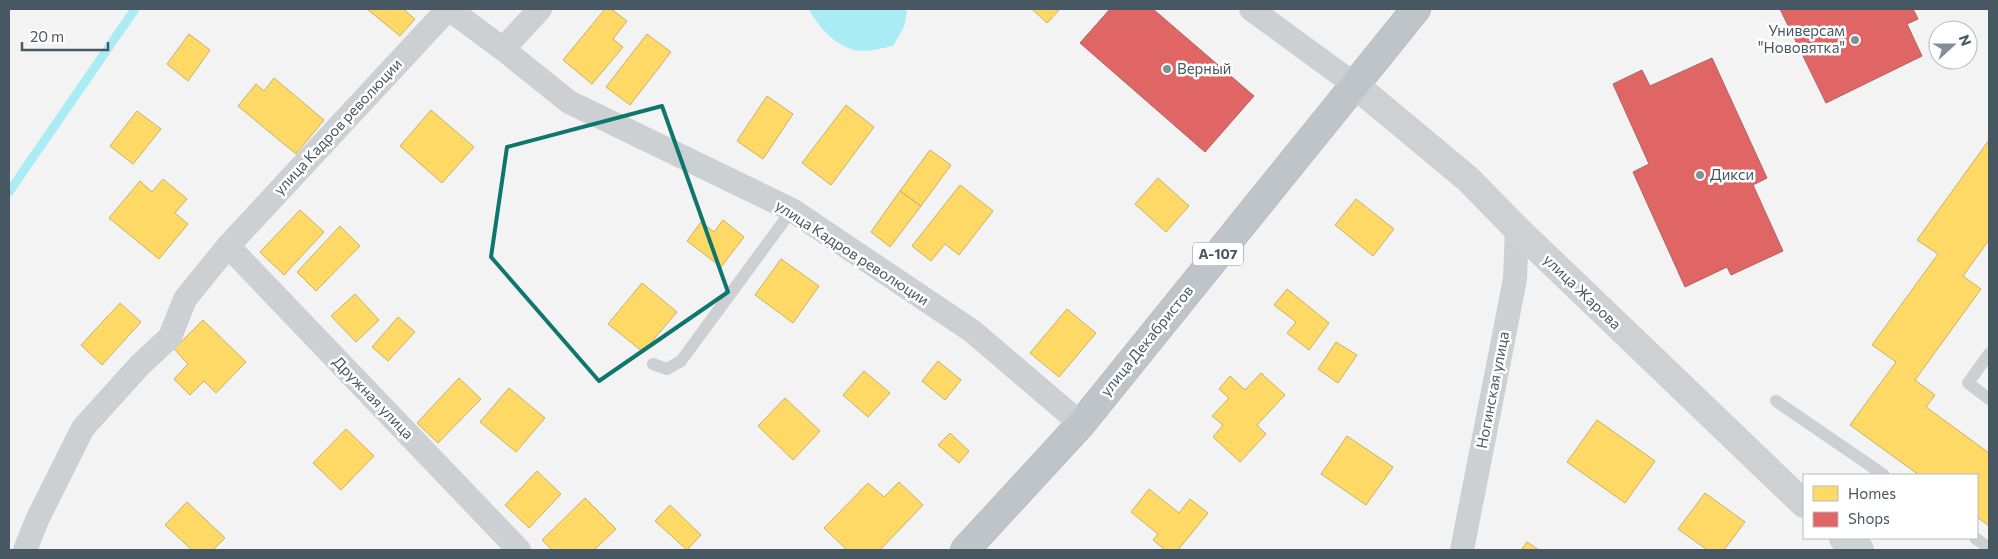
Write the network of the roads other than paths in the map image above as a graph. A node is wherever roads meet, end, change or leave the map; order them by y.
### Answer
1 (448, 9) edge
2 (540, 9) edge
3 (1250, 9) edge
4 (1416, 9) edge
5 (503, 49) junction
6 (1355, 85) junction
7 (792, 210) junction
8 (1517, 229) junction
9 (228, 246) junction
10 (1989, 354) edge
11 (653, 364) dead end
12 (1989, 399) edge
13 (1776, 401) dead end
14 (1081, 424) junction
15 (1883, 474) edge
16 (1803, 503) edge
17 (1844, 539) edge
18 (1976, 539) edge
19 (1989, 548) edge
20 (25, 550) edge
21 (519, 550) edge
22 (965, 550) edge
23 (1462, 550) edge
24 (1860, 550) edge

1 - 5 street, улица Кадров революции
1 - 9 street, улица Кадров революции
2 - 5 street
3 - 6 street
4 - 6 highway, улица Декабристов / А-107
5 - 7 street, улица Кадров революции
6 - 8 street, улица Жарова
6 - 14 highway, улица Декабристов / А-107
7 - 11 lane
7 - 14 street, улица Кадров революции
8 - 16 street, улица Жарова
8 - 23 street, Ногинская улица
9 - 20 street, улица Кадров революции
9 - 21 street, Дружная улица
10 - 12 lane
13 - 15 lane
14 - 22 highway, улица Декабристов / А-107
17 - 24 street
18 - 19 lane

